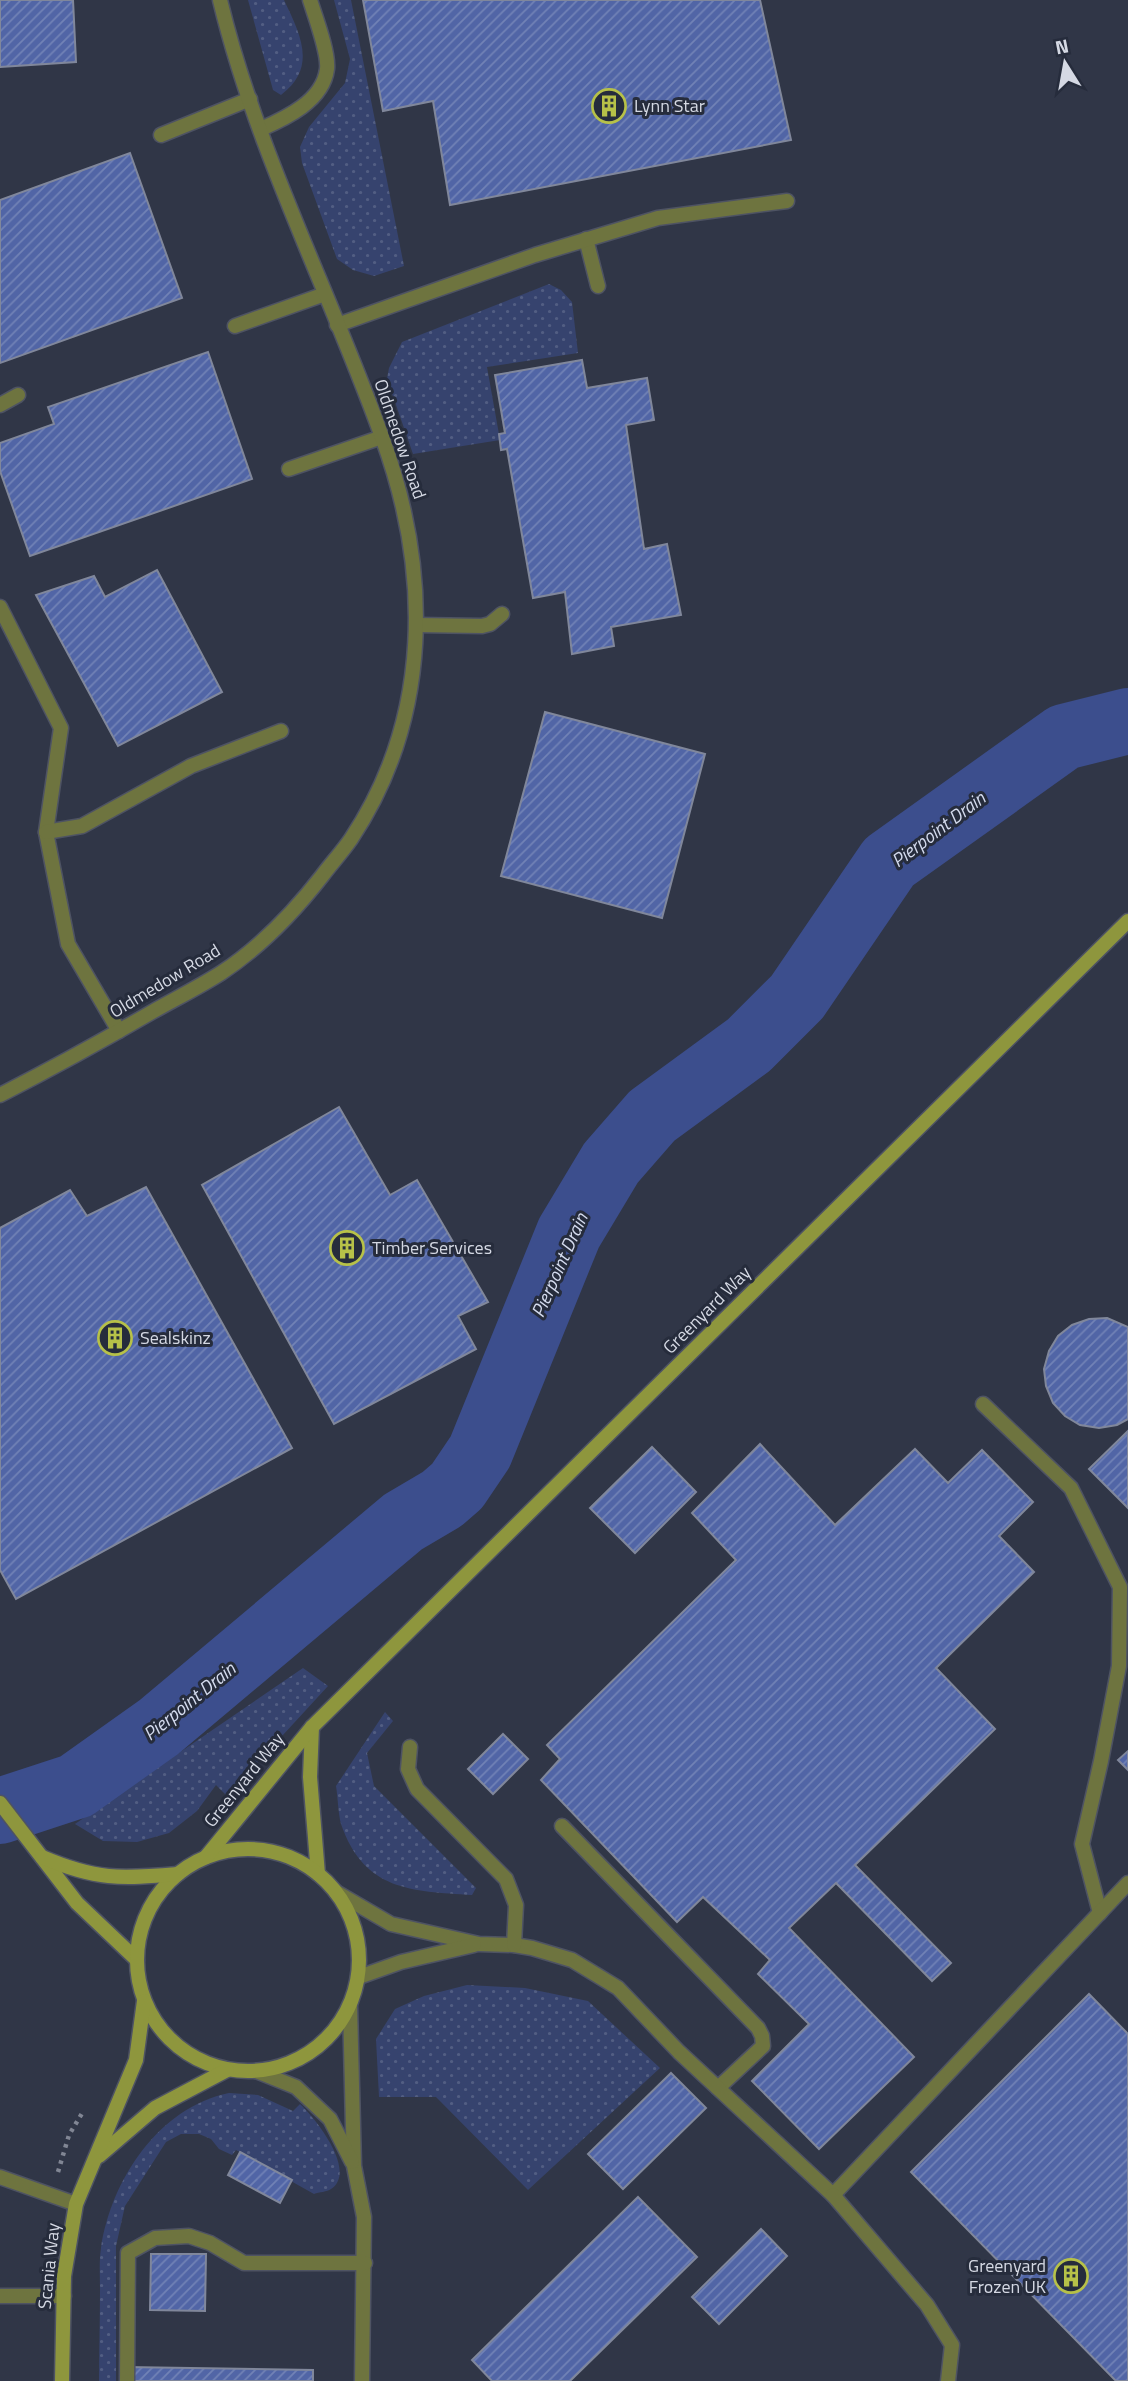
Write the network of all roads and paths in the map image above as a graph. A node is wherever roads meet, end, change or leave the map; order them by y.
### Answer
1 (220, 0) edge
2 (310, 0) edge
3 (250, 99) junction
4 (261, 129) junction
5 (161, 135) dead end
6 (787, 201) dead end
7 (586, 239) junction
8 (598, 286) dead end
9 (325, 294) junction
10 (337, 325) junction
11 (235, 326) dead end
12 (18, 395) dead end
13 (0, 405) edge
14 (382, 437) junction
15 (289, 469) dead end
16 (0, 607) edge
17 (502, 614) dead end
18 (417, 625) junction
19 (281, 731) dead end
20 (46, 832) junction
21 (1128, 920) edge
22 (119, 1031) junction
23 (0, 1096) edge
24 (983, 1404) dead end
25 (312, 1727) junction
26 (410, 1747) dead end
27 (0, 1803) edge
28 (562, 1826) dead end
29 (41, 1856) junction
30 (206, 1857) junction
31 (178, 1874) junction
32 (318, 1874) junction
33 (1128, 1883) edge
34 (337, 1892) junction
35 (1100, 1913) junction
36 (479, 1944) junction
37 (514, 1945) junction
38 (137, 1960) junction
39 (359, 1977) junction
40 (144, 1999) junction
41 (350, 2006) junction
42 (227, 2070) junction
43 (256, 2071) junction
44 (718, 2088) junction
45 (89, 2103) dead end
46 (96, 2159) junction
47 (354, 2166) junction
48 (0, 2177) edge
49 (833, 2194) junction
50 (50, 2195) junction
51 (76, 2204) junction
52 (365, 2263) junction
53 (0, 2296) edge
54 (64, 2296) junction
55 (62, 2381) edge
56 (127, 2381) edge
57 (362, 2381) edge
58 (948, 2381) edge

1 - 3 street, Oldmedow Road
2 - 4 street
3 - 4 street, Oldmedow Road
3 - 5 street
4 - 9 street, Oldmedow Road
6 - 7 street
7 - 8 street
7 - 10 street
9 - 10 street, Oldmedow Road
9 - 11 street
10 - 14 street, Oldmedow Road
12 - 13 street
14 - 15 street
14 - 18 street, Oldmedow Road
16 - 20 street
17 - 18 street
18 - 22 street, Oldmedow Road
19 - 20 street
20 - 22 street
21 - 25 street, Greenyard Way
22 - 23 street, Oldmedow Road
24 - 35 street
25 - 30 street, Greenyard Way
25 - 32 street, Greenyard Way
26 - 37 street
27 - 29 street, Scania Way
28 - 44 street
29 - 31 street, Scania Way
29 - 38 street, Scania Way
30 - 31 street, Scania Way
30 - 32 street, Scania Way
31 - 38 street, Scania Way
32 - 34 street, Scania Way
33 - 35 street
34 - 36 street
34 - 39 street, Scania Way
35 - 49 street
36 - 37 street
36 - 39 street
37 - 44 street
38 - 40 street, Scania Way
39 - 41 street, Scania Way
40 - 42 street, Scania Way
40 - 46 street, Scania Way
41 - 43 street, Scania Way
41 - 47 street
42 - 43 street, Scania Way
42 - 46 street, Scania Way
43 - 47 street
44 - 49 street
45 - 50 path
46 - 51 street, Scania Way
47 - 52 street
48 - 50 street
49 - 58 street
50 - 51 street
51 - 54 street, Scania Way
52 - 56 street
52 - 57 street
53 - 54 street
54 - 55 street, Scania Way

